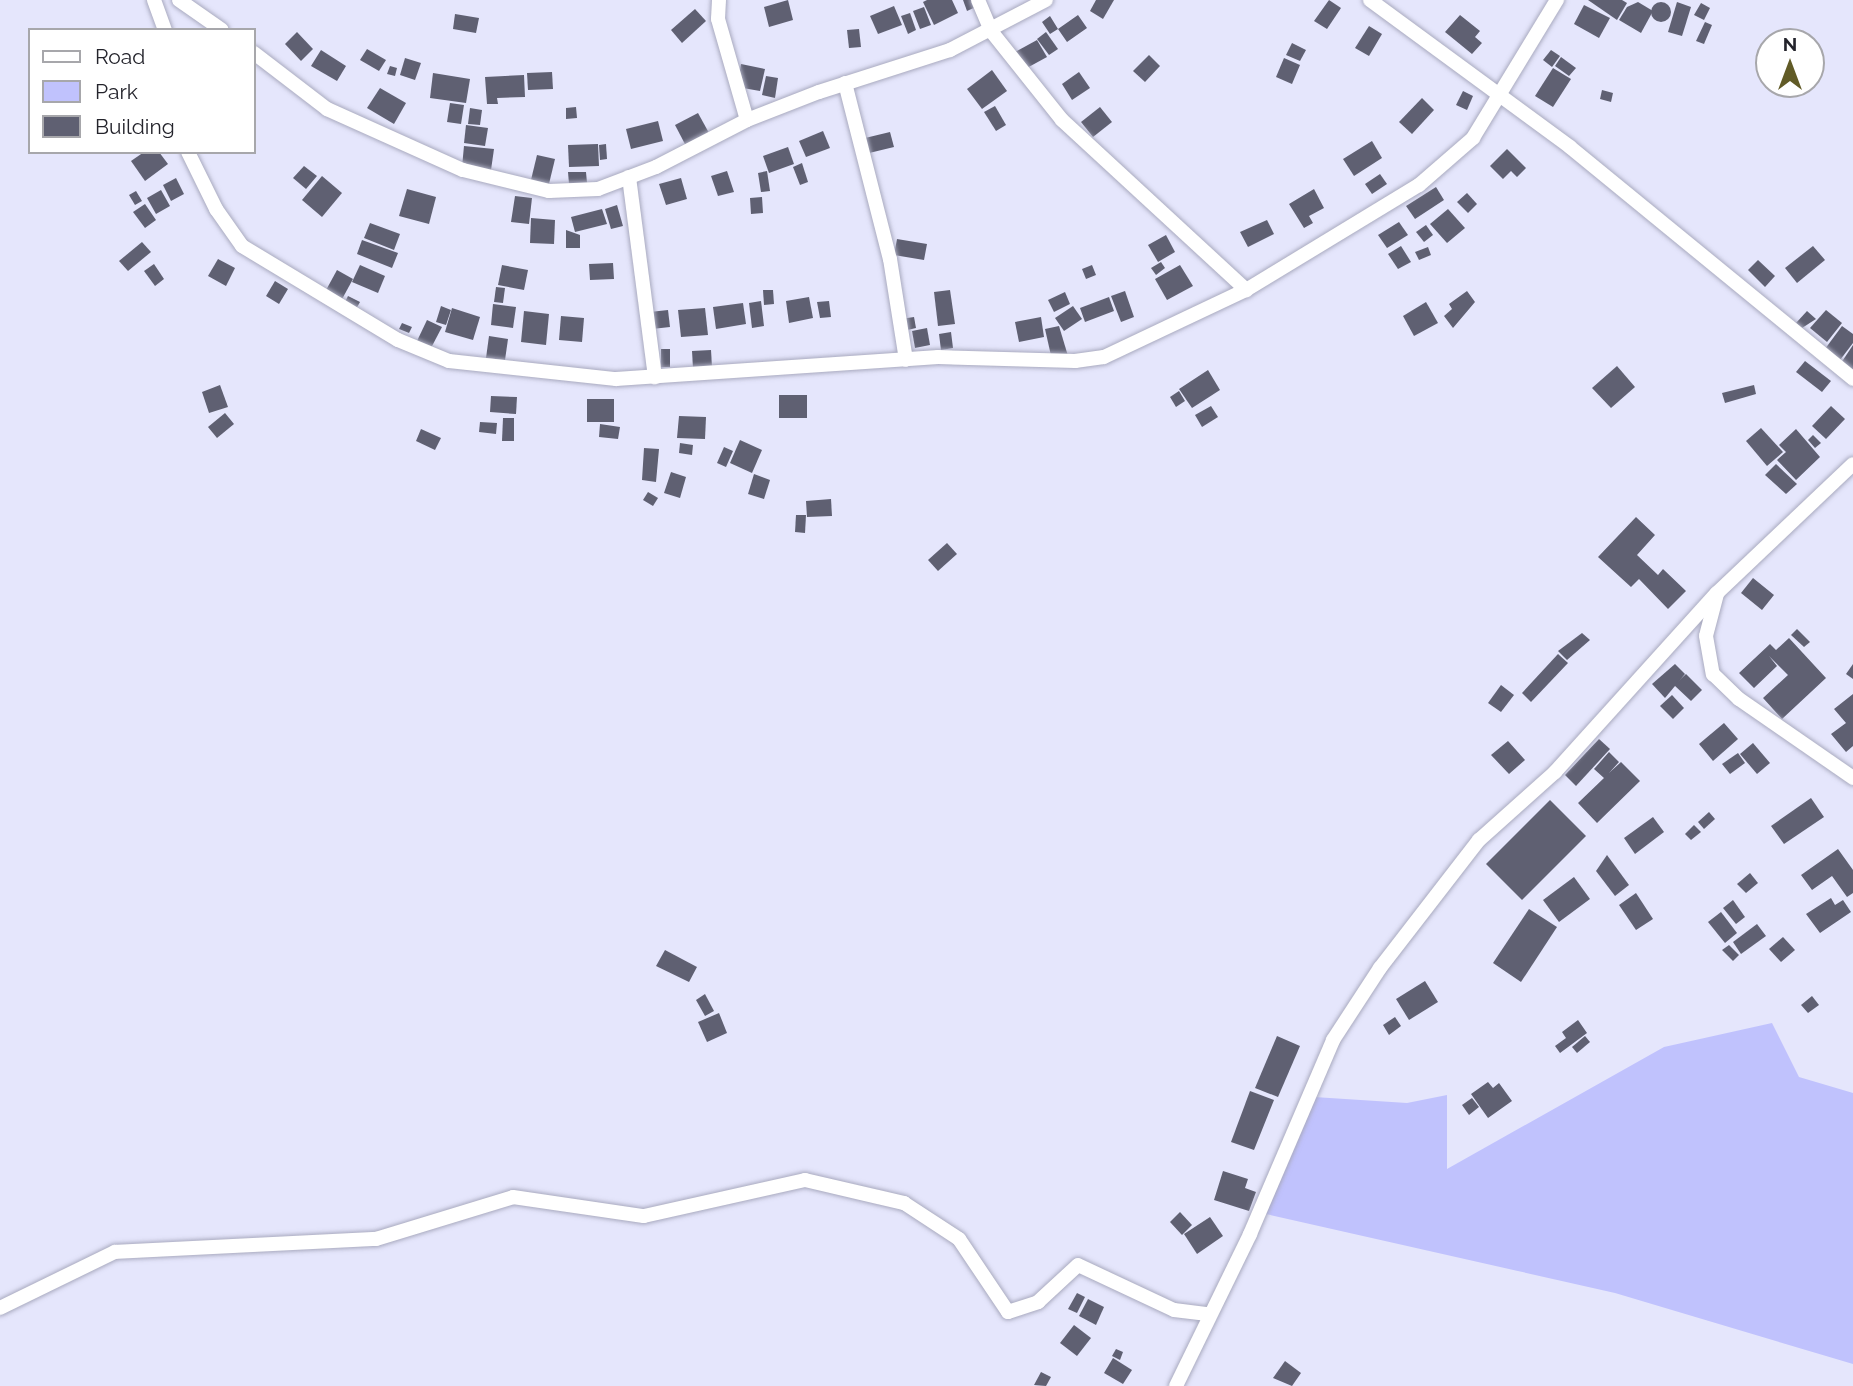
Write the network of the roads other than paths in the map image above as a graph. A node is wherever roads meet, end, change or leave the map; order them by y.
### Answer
1 (154, 0) edge
2 (179, 0) edge
3 (719, 0) edge
4 (978, 0) edge
5 (1046, 0) edge
6 (1370, 0) edge
7 (1557, 0) edge
8 (164, 28) edge
9 (219, 28) edge
10 (991, 31) junction
11 (256, 55) edge
12 (845, 83) junction
13 (1502, 94) junction
14 (747, 120) junction
15 (189, 154) edge
16 (629, 177) junction
17 (1246, 290) junction
18 (906, 360) junction
19 (655, 377) junction
20 (1853, 379) edge
21 (1853, 464) edge
22 (1717, 593) junction
23 (1853, 778) edge
24 (0, 1308) edge
25 (1208, 1314) junction
26 (1176, 1386) edge

1 - 8 street
2 - 9 street
3 - 14 street
4 - 10 street
5 - 10 street
6 - 13 street
7 - 13 street
10 - 12 street
10 - 17 street
11 - 16 street
12 - 14 street
12 - 18 street
13 - 17 street
13 - 20 street
14 - 16 street
15 - 19 street
16 - 19 street
17 - 18 street
18 - 19 street
21 - 22 street
22 - 23 street
22 - 25 street
24 - 25 street
25 - 26 street

